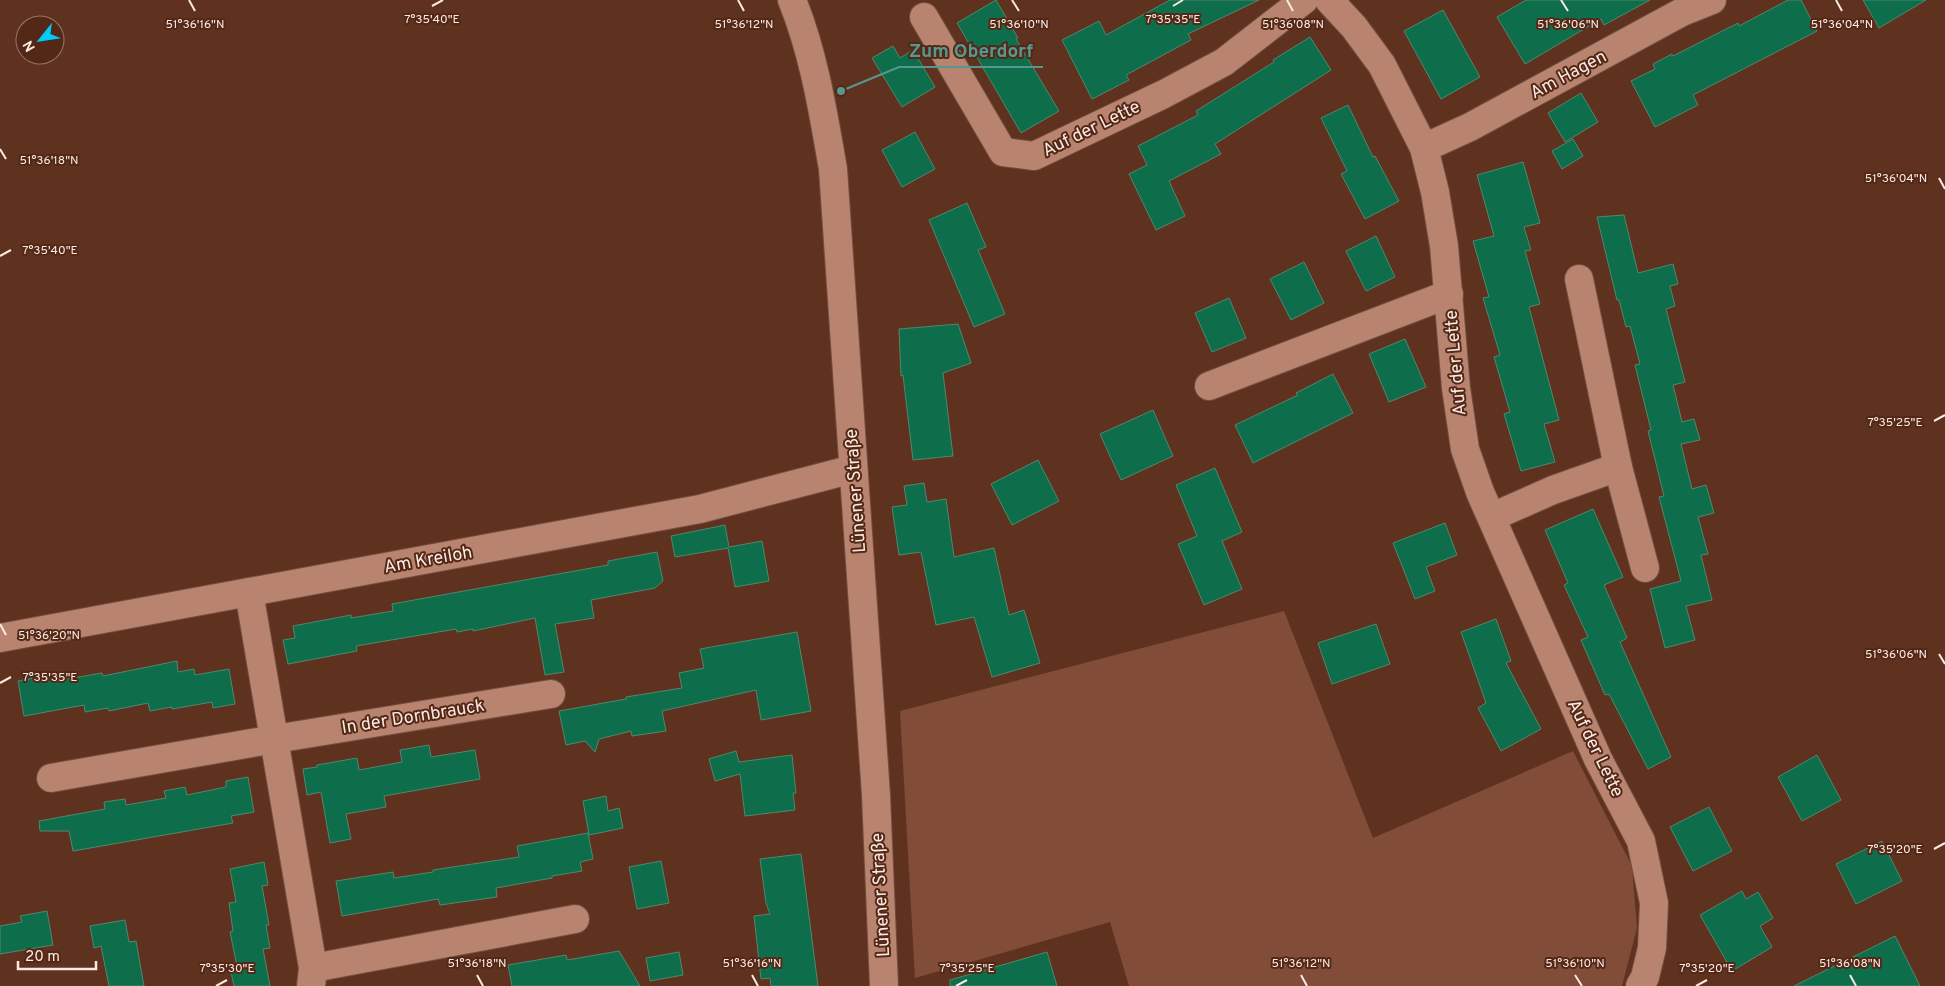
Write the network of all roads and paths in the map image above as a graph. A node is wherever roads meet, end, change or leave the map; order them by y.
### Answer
1 (792, 0) edge
2 (1304, 0) edge
3 (1328, 0) edge
4 (1712, 0) edge
5 (924, 17) dead end
6 (1424, 148) junction
7 (1579, 279) dead end
8 (1449, 294) junction
9 (1209, 386) dead end
10 (1618, 467) junction
11 (853, 469) junction
12 (1492, 517) junction
13 (1645, 568) dead end
14 (249, 592) junction
15 (0, 638) edge
16 (551, 694) dead end
17 (275, 739) junction
18 (51, 778) dead end
19 (575, 919) dead end
20 (312, 977) edge
21 (884, 986) edge
22 (1640, 986) edge

1 - 11 street, Lünener Straße
2 - 5 street, Auf der Lette
3 - 6 street, Auf der Lette
4 - 6 street, Am Hagen
6 - 8 street, Auf der Lette
7 - 10 street
8 - 9 street, Auf der Lette
8 - 12 street, Auf der Lette
10 - 12 street
10 - 13 street
11 - 14 street, Am Kreiloh
11 - 21 street, Lünener Straße
12 - 22 street, Auf der Lette
14 - 15 street, Am Kreiloh
14 - 17 street
16 - 17 street, In der Dornbrauck
17 - 18 street, In der Dornbrauck
17 - 20 street
19 - 20 street

